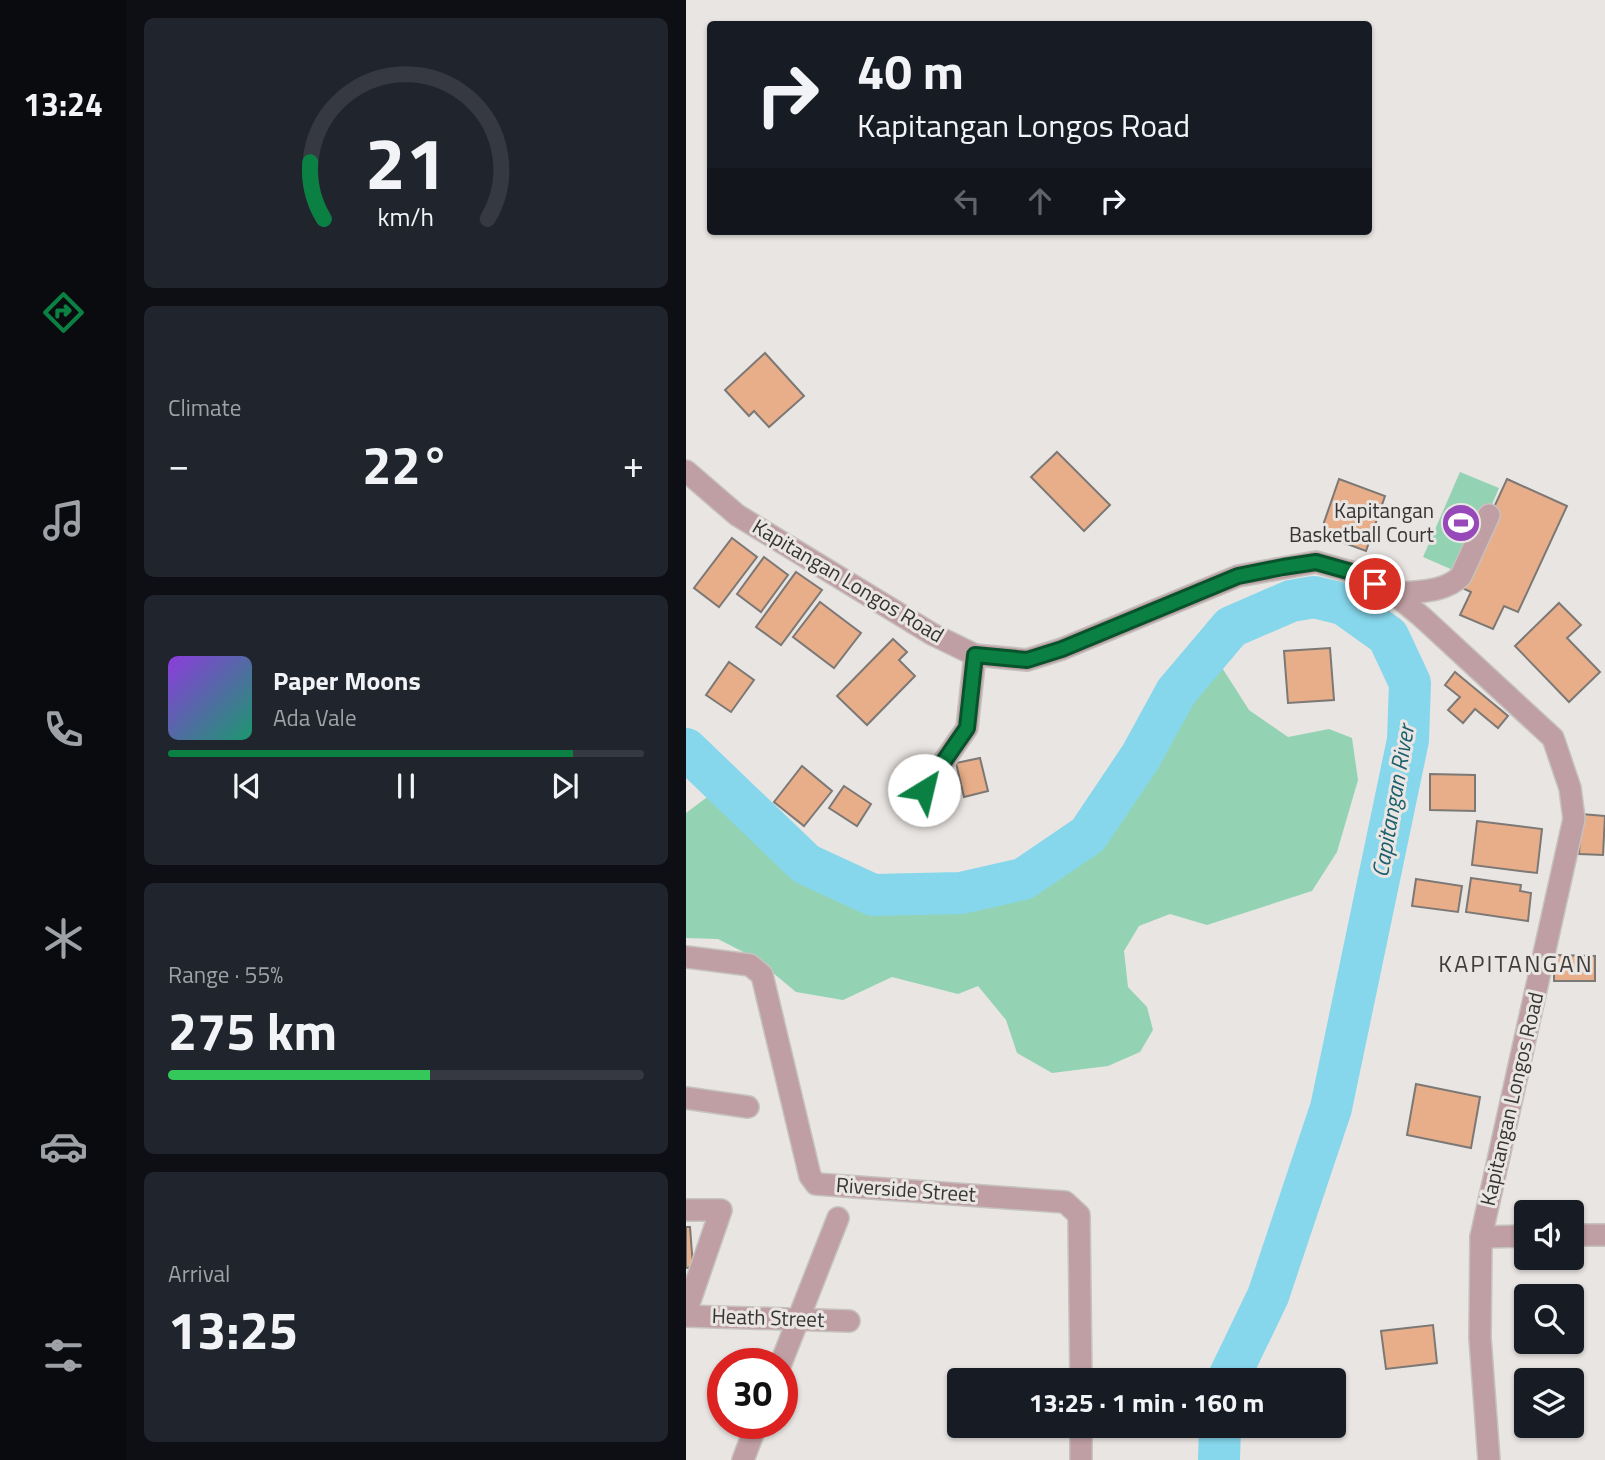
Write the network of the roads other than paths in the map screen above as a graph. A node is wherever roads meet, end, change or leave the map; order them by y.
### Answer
1 (686, 471) edge
2 (1489, 515) dead end
3 (1394, 594) junction
4 (975, 655) junction
5 (924, 790) dead end
6 (686, 957) edge
7 (686, 1098) edge
8 (748, 1107) dead end
9 (686, 1210) edge
10 (838, 1217) dead end
11 (1605, 1234) edge
12 (1584, 1235) edge
13 (1514, 1236) edge
14 (1481, 1237) junction
15 (686, 1314) edge
16 (798, 1319) junction
17 (849, 1321) dead end
18 (787, 1348) edge
19 (1080, 1368) edge
20 (1081, 1438) edge
21 (751, 1439) edge
22 (743, 1460) edge
23 (1081, 1460) edge
24 (1489, 1460) edge

1 - 4 street, Kapitangan Longos Road
2 - 3 street
3 - 4 street, Kapitangan Longos Road
3 - 14 street, Kapitangan Longos Road
4 - 5 street
6 - 19 street, Riverside Street
7 - 8 street
9 - 15 street
10 - 16 street
11 - 12 street
13 - 14 street
14 - 24 street, Kapitangan Longos Road
15 - 16 street, Heath Street
16 - 17 street, Heath Street
16 - 18 street
20 - 23 street
21 - 22 street

